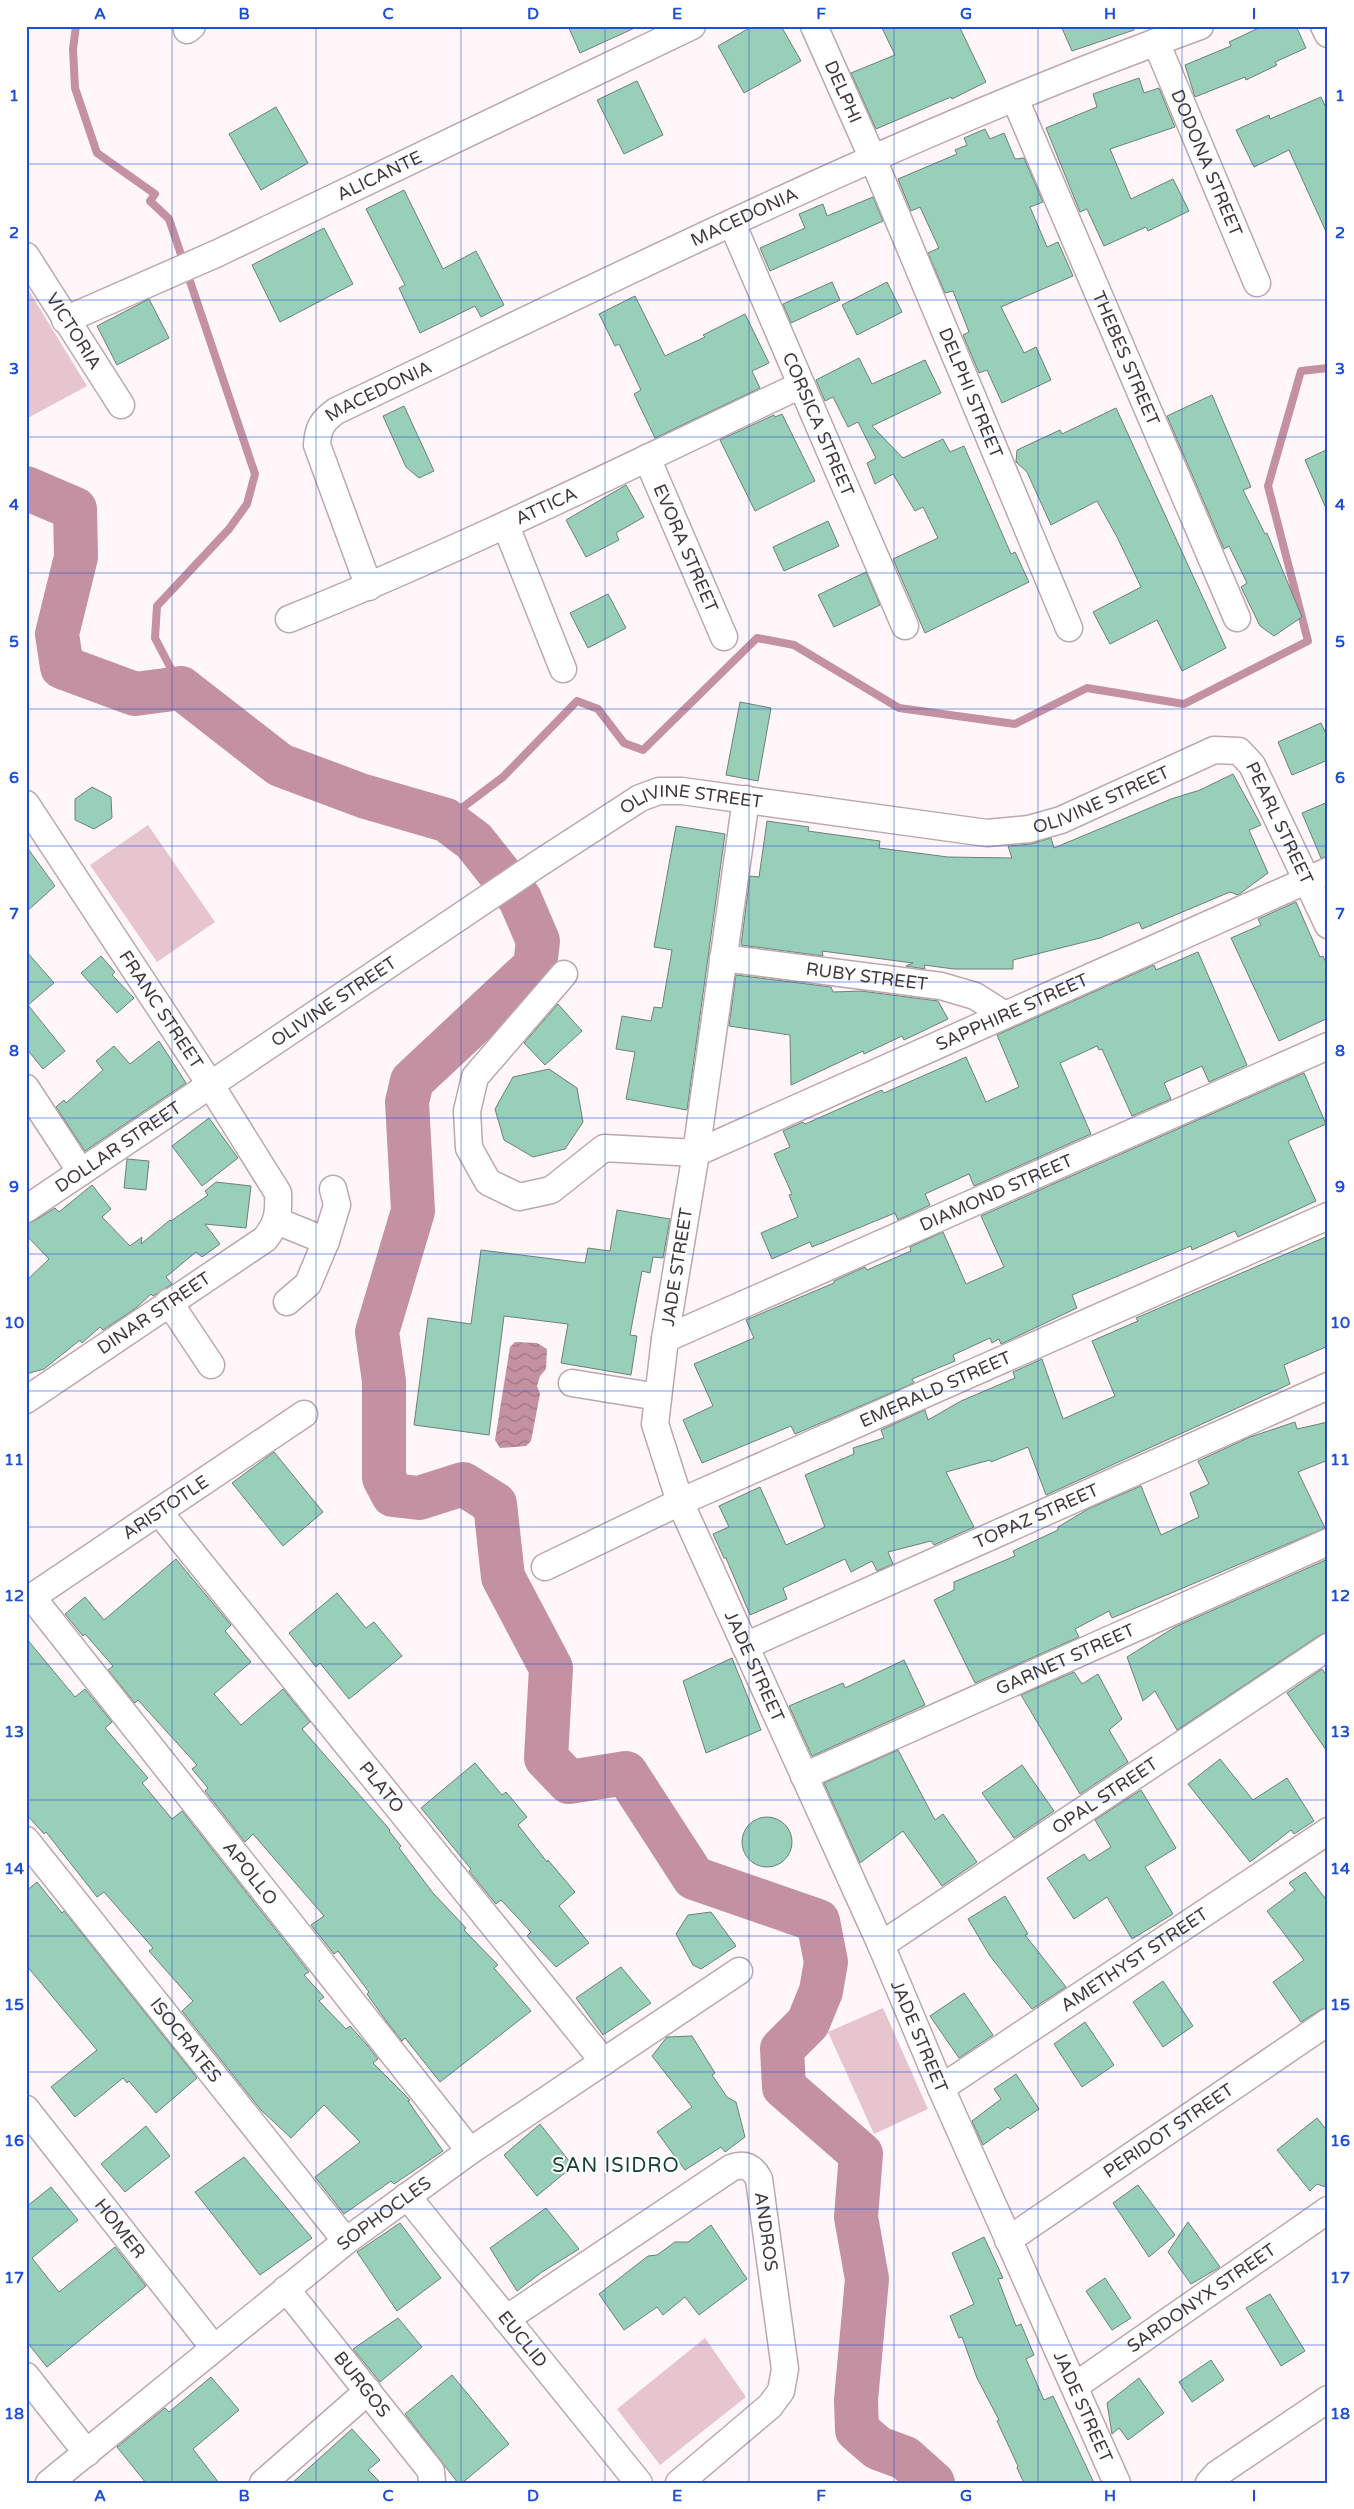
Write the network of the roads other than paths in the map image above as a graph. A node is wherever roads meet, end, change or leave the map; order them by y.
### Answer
1 (692, 26) edge
2 (814, 26) edge
3 (1200, 26) edge
4 (1324, 26) edge
5 (1328, 34) edge
6 (1156, 42) junction
7 (1015, 99) junction
8 (873, 158) junction
9 (732, 223) junction
10 (26, 256) edge
11 (1257, 283) dead end
12 (65, 320) junction
13 (801, 385) junction
14 (121, 405) dead end
15 (647, 458) junction
16 (506, 526) junction
17 (369, 587) junction
18 (1237, 618) dead end
19 (289, 619) dead end
20 (905, 626) dead end
21 (1069, 628) dead end
22 (724, 637) dead end
23 (562, 669) dead end
24 (1239, 752) joint
25 (746, 799) junction
26 (26, 804) edge
27 (1317, 875) edge
28 (1328, 925) edge
29 (723, 958) junction
30 (564, 974) dead end
31 (1005, 1015) junction
32 (1328, 1046) edge
33 (210, 1084) junction
34 (26, 1088) edge
35 (696, 1153) junction
36 (80, 1172) junction
37 (333, 1189) dead end
38 (26, 1209) edge
39 (1328, 1216) edge
40 (278, 1221) junction
41 (326, 1241) junction
42 (170, 1302) junction
43 (287, 1302) dead end
44 (665, 1339) junction
45 (211, 1365) dead end
46 (572, 1383) dead end
47 (1328, 1386) edge
48 (658, 1397) junction
49 (26, 1400) edge
50 (304, 1414) dead end
51 (680, 1502) junction
52 (160, 1512) junction
53 (1328, 1542) edge
54 (545, 1567) dead end
55 (29, 1599) edge
56 (745, 1646) junction
57 (1328, 1646) edge
58 (804, 1776) junction
59 (1328, 1831) edge
60 (26, 1840) edge
61 (881, 1945) junction
62 (739, 1971) dead end
63 (1328, 2022) edge
64 (604, 2062) junction
65 (941, 2088) junction
66 (26, 2109) edge
67 (470, 2151) junction
68 (407, 2196) junction
69 (1328, 2210) edge
70 (1008, 2240) junction
71 (346, 2241) junction
72 (286, 2289) junction
73 (506, 2319) junction
74 (214, 2348) junction
75 (26, 2376) edge
76 (1075, 2386) junction
77 (368, 2392) junction
78 (1328, 2399) edge
79 (87, 2453) junction
80 (49, 2483) edge
81 (263, 2483) edge
82 (432, 2483) edge
83 (639, 2483) edge
84 (680, 2483) edge
85 (1117, 2483) edge
86 (1209, 2483) edge

1 - 12 street, ALICANTE
2 - 8 street, DELPHI
3 - 6 street, MACEDONIA
4 - 5 street
6 - 7 street, MACEDONIA
6 - 11 street, DODONA STREET
7 - 8 street, MACEDONIA
7 - 18 street, THEBES STREET
8 - 9 street, MACEDONIA
8 - 21 street, DELPHI STREET
9 - 13 street, CORSICA STREET
9 - 17 street, MACEDONIA
10 - 12 street, VICTORIA
12 - 14 street, VICTORIA
13 - 15 street, ATTICA
13 - 20 street, CORSICA STREET
15 - 16 street, ATTICA
15 - 22 street, EVORA STREET
16 - 17 street, ATTICA
16 - 23 street
17 - 19 street, ATTICA
24 - 25 street, OLIVINE STREET
24 - 27 street, PEARL STREET
25 - 29 street, JADE STREET
25 - 33 street, OLIVINE STREET
26 - 33 street, FRANC STREET
27 - 28 street, PEARL STREET
27 - 31 street, SAPPHIRE STREET
29 - 31 street, RUBY STREET
29 - 35 street, JADE STREET
30 - 35 street
31 - 35 street, SAPPHIRE STREET
32 - 44 street, DIAMOND STREET
33 - 36 street, DOLLAR STREET
33 - 40 street, FRANC STREET
34 - 36 street
35 - 44 street, JADE STREET
36 - 38 street, DOLLAR STREET
37 - 41 street
39 - 51 street, EMERALD STREET
40 - 41 street
40 - 42 street, DINAR STREET
41 - 43 street
42 - 45 street
42 - 49 street, DINAR STREET
44 - 48 street, JADE STREET
46 - 48 street
47 - 56 street, TOPAZ STREET
48 - 51 street, JADE STREET
50 - 52 street, ARISTOTLE
51 - 54 street, EMERALD STREET
51 - 56 street, JADE STREET
52 - 55 street, ARISTOTLE
52 - 64 street, PLATO
53 - 58 street, GARNET STREET
55 - 67 street, APOLLO
56 - 58 street, JADE STREET
57 - 61 street, OPAL STREET
58 - 61 street, JADE STREET
59 - 65 street, AMETHYST STREET
60 - 71 street, ISOCRATES
61 - 65 street, JADE STREET
62 - 64 street, SOPHOCLES
63 - 70 street, PERIDOT STREET
64 - 67 street, SOPHOCLES
65 - 70 street, JADE STREET
66 - 74 street, HOMER
67 - 68 street, SOPHOCLES
68 - 71 street, SOPHOCLES
68 - 73 street, EUCLID
69 - 76 street, SARDONYX STREET
70 - 76 street, JADE STREET
71 - 72 street, SOPHOCLES
72 - 74 street, SOPHOCLES
72 - 77 street, BURGOS
73 - 83 street, EUCLID
73 - 84 street, ANDROS
74 - 79 street, SOPHOCLES
75 - 79 street
76 - 85 street, JADE STREET
77 - 81 street
77 - 82 street, BURGOS
78 - 86 street
79 - 80 street, SOPHOCLES

